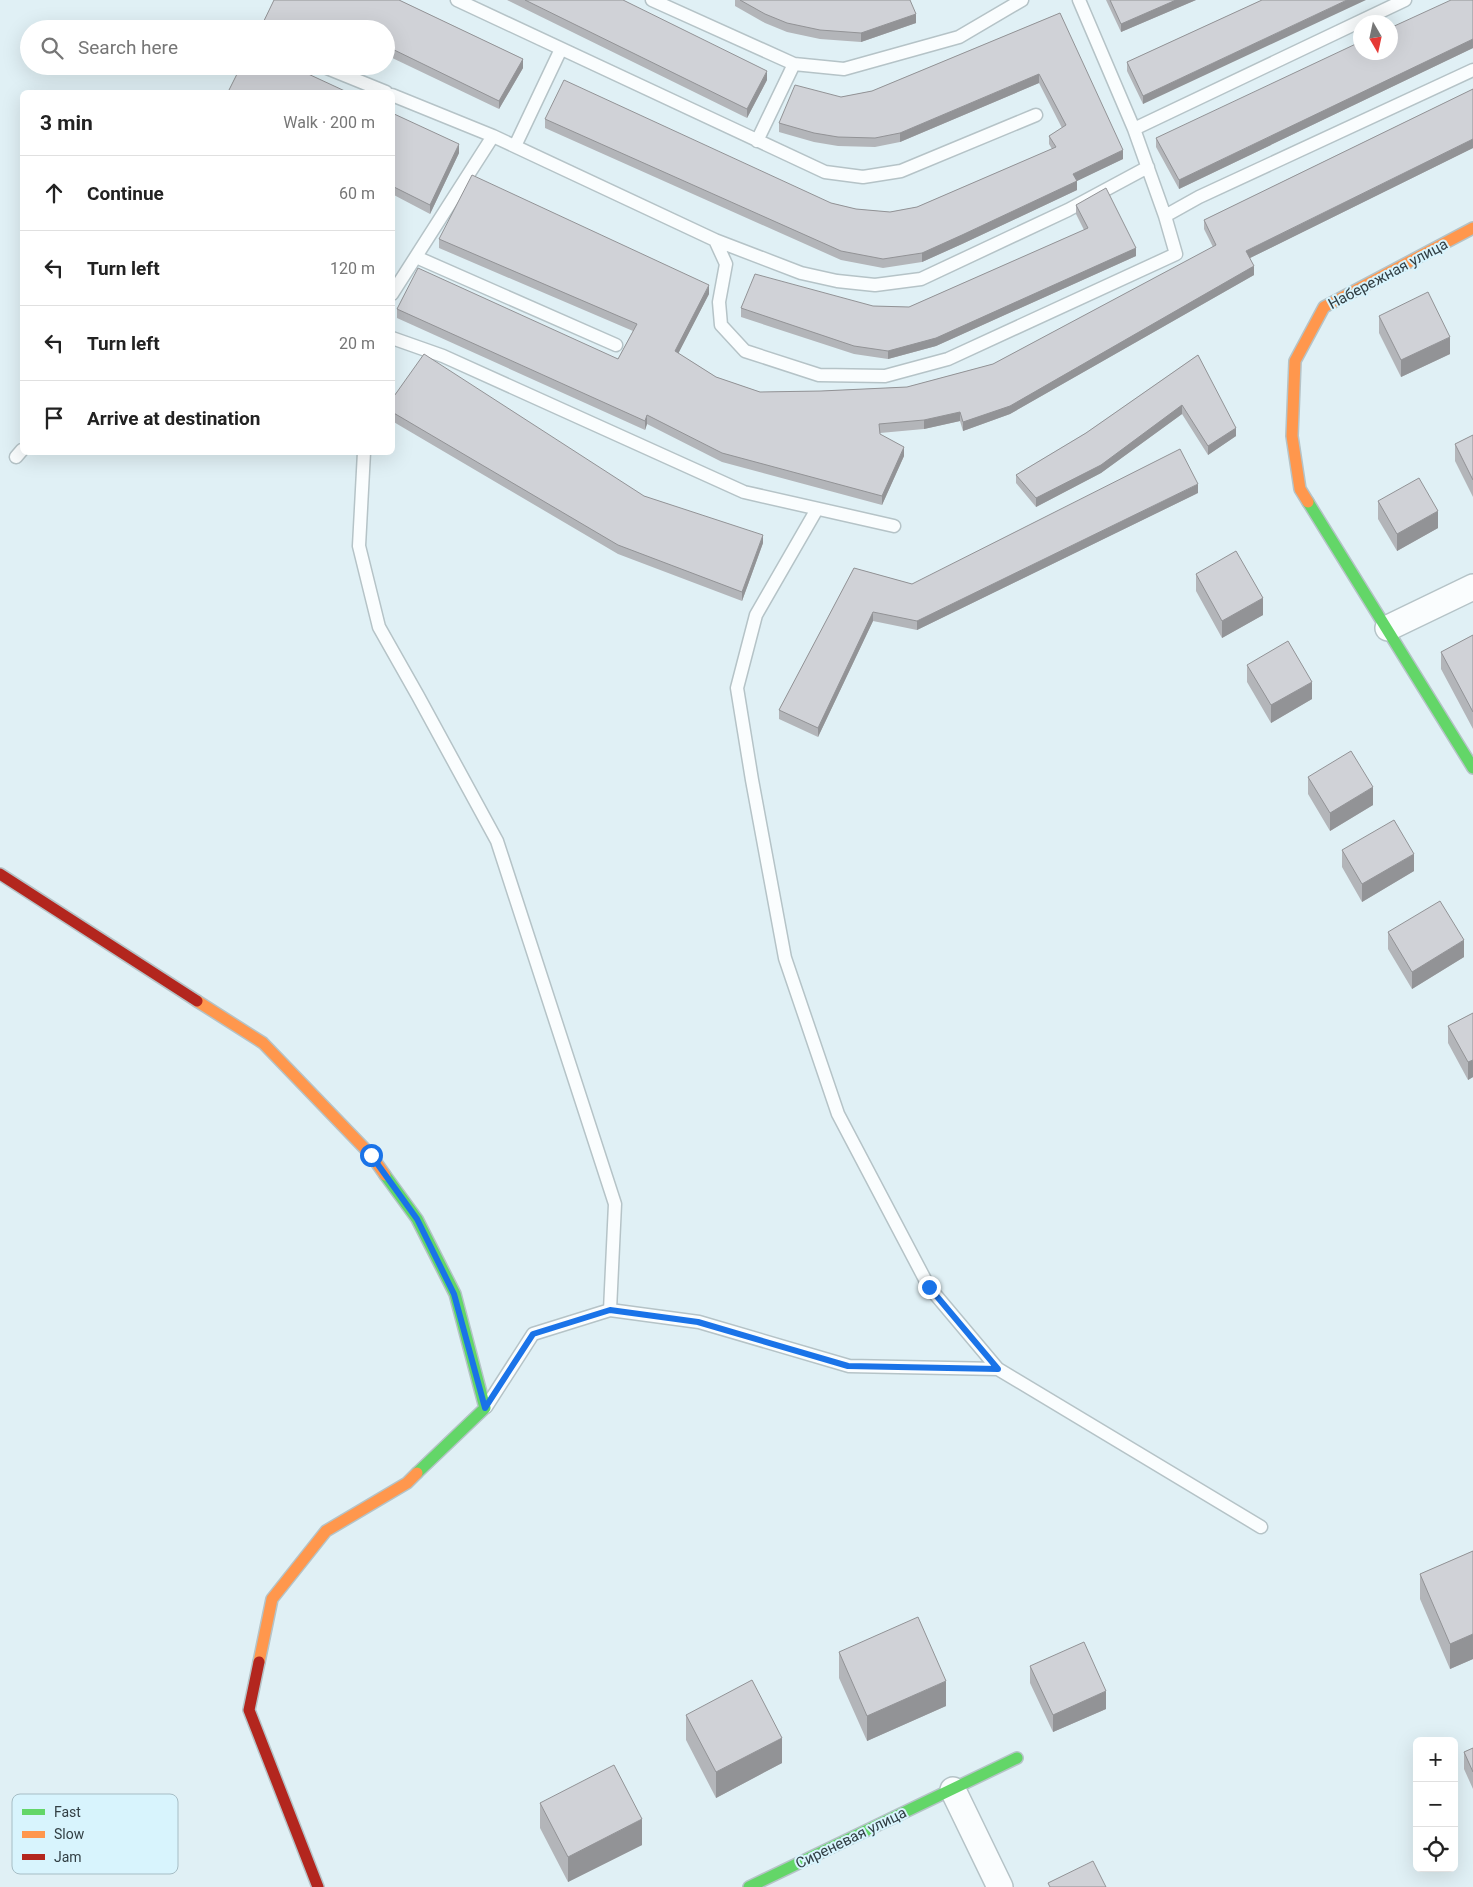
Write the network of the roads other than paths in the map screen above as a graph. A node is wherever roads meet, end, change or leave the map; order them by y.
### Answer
1 (457, 0) edge
2 (652, 0) edge
3 (1022, 0) edge
4 (1078, 0) edge
5 (1404, 0) edge
6 (561, 49) junction
7 (794, 64) junction
8 (1473, 70) edge
9 (344, 75) edge
10 (381, 90) edge
11 (395, 96) edge
12 (1036, 115) dead end
13 (1134, 129) junction
14 (493, 136) junction
15 (758, 140) junction
16 (515, 146) junction
17 (1148, 167) junction
18 (1165, 216) junction
19 (1473, 228) edge
20 (714, 240) junction
21 (416, 257) junction
22 (395, 289) edge
23 (395, 339) edge
24 (616, 345) dead end
25 (364, 455) edge
26 (817, 509) junction
27 (894, 526) dead end
28 (1473, 586) edge
29 (1388, 628) junction
30 (1473, 768) edge
31 (0, 874) edge
32 (610, 1310) junction
33 (998, 1369) junction
34 (485, 1408) junction
35 (1261, 1526) dead end
36 (1017, 1758) dead end
37 (953, 1790) junction
38 (318, 1887) edge
39 (749, 1887) edge
40 (1000, 1887) edge

1 - 6 lane
2 - 7 lane
3 - 7 lane
4 - 13 lane
5 - 13 lane
6 - 15 lane
6 - 16 lane
7 - 15 lane
8 - 18 lane
9 - 10 lane
11 - 14 lane
12 - 15 lane
13 - 17 lane
14 - 16 lane
14 - 21 lane
16 - 20 lane
17 - 18 lane
17 - 20 lane
18 - 20 lane
19 - 29 street, Набережная улица
21 - 22 lane
21 - 24 lane
23 - 26 lane
25 - 32 lane
26 - 27 lane
26 - 33 lane
28 - 29 street
29 - 30 street, Набережная улица
31 - 34 street
32 - 33 lane
32 - 34 lane
33 - 35 lane
34 - 38 street
36 - 37 street, Сиреневая улица
37 - 39 street, Сиреневая улица
37 - 40 street

